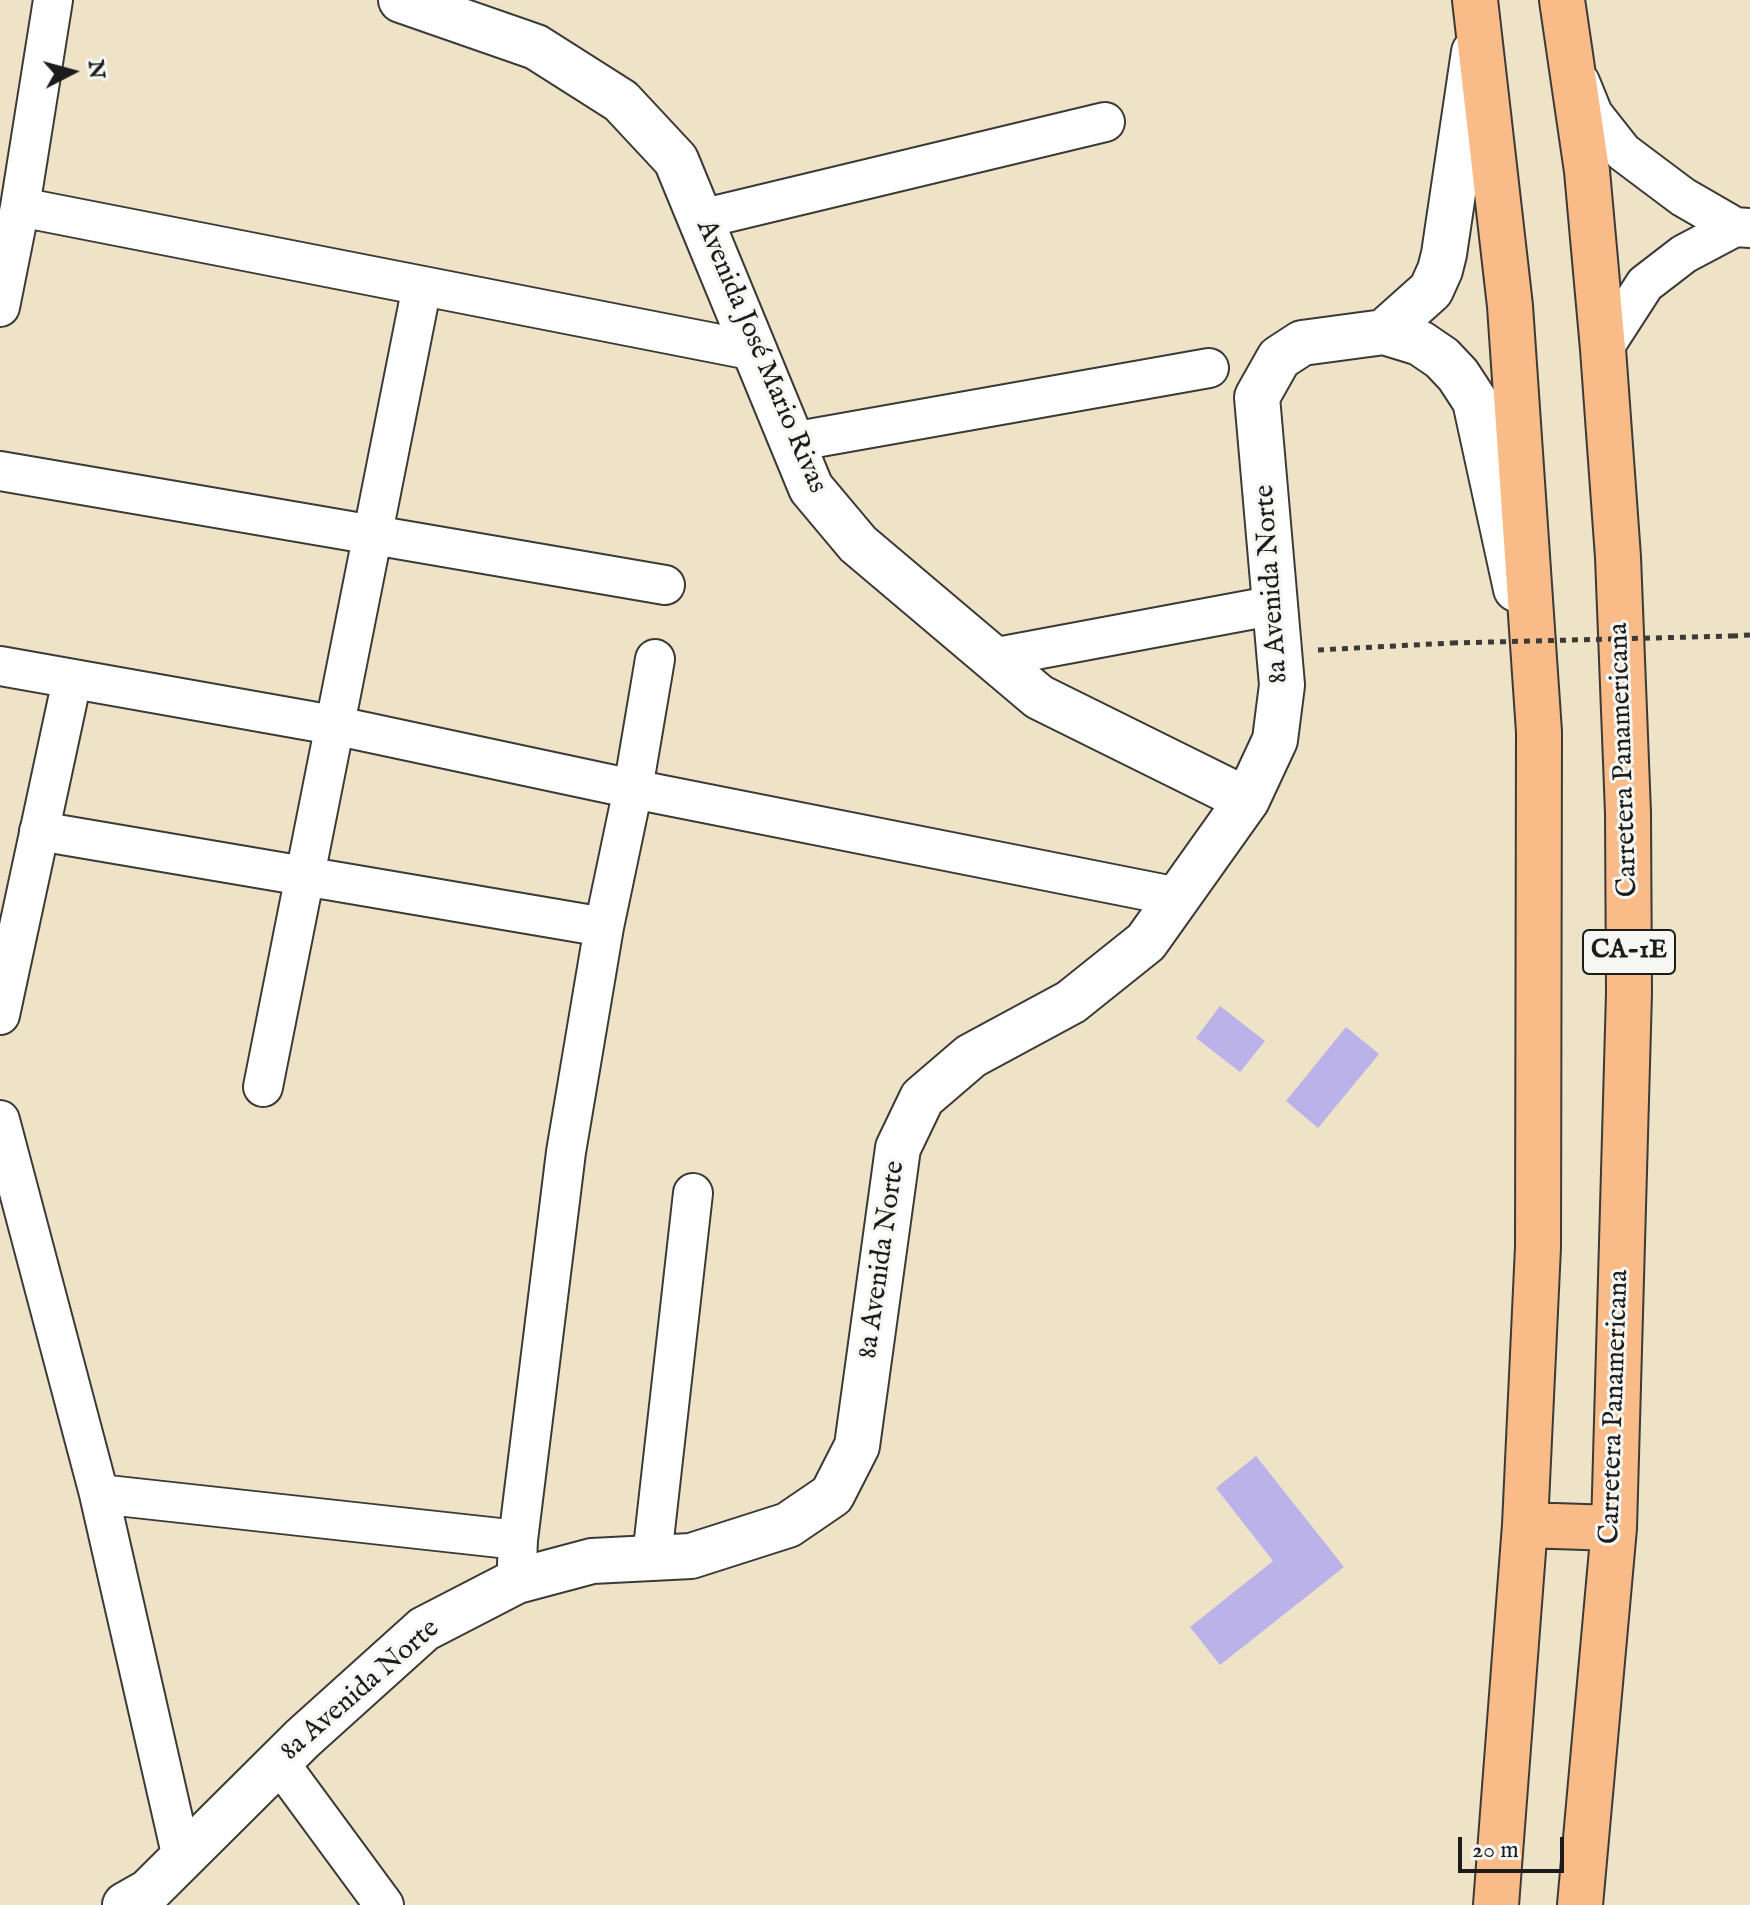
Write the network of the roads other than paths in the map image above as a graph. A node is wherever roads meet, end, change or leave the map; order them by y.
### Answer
1 (53, 0) edge
2 (401, 0) edge
3 (1562, 0) edge
4 (1477, 11) edge
5 (1572, 64) junction
6 (1105, 122) dead end
7 (20, 207) junction
8 (701, 219) junction
9 (1742, 228) edge
10 (422, 286) junction
11 (0, 307) edge
12 (1384, 332) junction
13 (1603, 349) junction
14 (755, 351) junction
15 (1209, 368) dead end
16 (792, 442) junction
17 (0, 471) edge
18 (373, 535) junction
19 (665, 585) dead end
20 (1276, 605) junction
21 (992, 658) junction
22 (655, 659) dead end
23 (0, 666) edge
24 (72, 680) junction
25 (1537, 690) junction
26 (333, 725) junction
27 (633, 789) junction
28 (1247, 800) junction
29 (39, 831) junction
30 (307, 876) junction
31 (1178, 897) junction
32 (604, 927) junction
33 (0, 1015) edge
34 (263, 1087) dead end
35 (0, 1120) edge
36 (693, 1193) dead end
37 (99, 1494) junction
38 (1525, 1525) junction
39 (1614, 1528) junction
40 (652, 1557) junction
41 (517, 1561) junction
42 (278, 1761) junction
43 (182, 1858) junction
44 (130, 1904) edge
45 (384, 1905) edge
46 (1496, 1905) edge
47 (1580, 1905) edge

1 - 7 street
2 - 8 street, Avenida José Mario Rivas
3 - 5 highway, Carretera Panamericana / CA-1E
4 - 12 street
4 - 25 highway
5 - 9 street
5 - 13 highway, Carretera Panamericana / CA-1E
6 - 8 street
7 - 10 street
7 - 11 street
8 - 14 street, Avenida José Mario Rivas
9 - 13 street
10 - 14 street
10 - 18 street
12 - 20 street, 8a Avenida Norte
12 - 25 street, 8a Avenida Norte
13 - 39 highway, Carretera Panamericana / CA-1E
14 - 16 street, Avenida José Mario Rivas
15 - 16 street
16 - 21 street, Avenida José Mario Rivas
17 - 18 street
18 - 19 street
18 - 26 street
20 - 21 street
20 - 28 street, 8a Avenida Norte
21 - 28 street, Avenida José Mario Rivas
22 - 27 street
23 - 24 street
24 - 26 street
24 - 29 street
25 - 38 highway
26 - 27 street
26 - 30 street
27 - 31 street
27 - 32 street
28 - 31 street, 8a Avenida Norte
29 - 30 street
29 - 33 street
30 - 32 street
30 - 34 street
31 - 40 street, 8a Avenida Norte
32 - 41 street
35 - 37 street
36 - 40 street
37 - 41 street
37 - 43 street
38 - 39 highway
38 - 46 highway
39 - 47 highway, Carretera Panamericana / CA-1E
40 - 41 street, 8a Avenida Norte
41 - 42 street, 8a Avenida Norte
42 - 43 street, 8a Avenida Norte
42 - 45 street
43 - 44 street, 8a Avenida Norte

